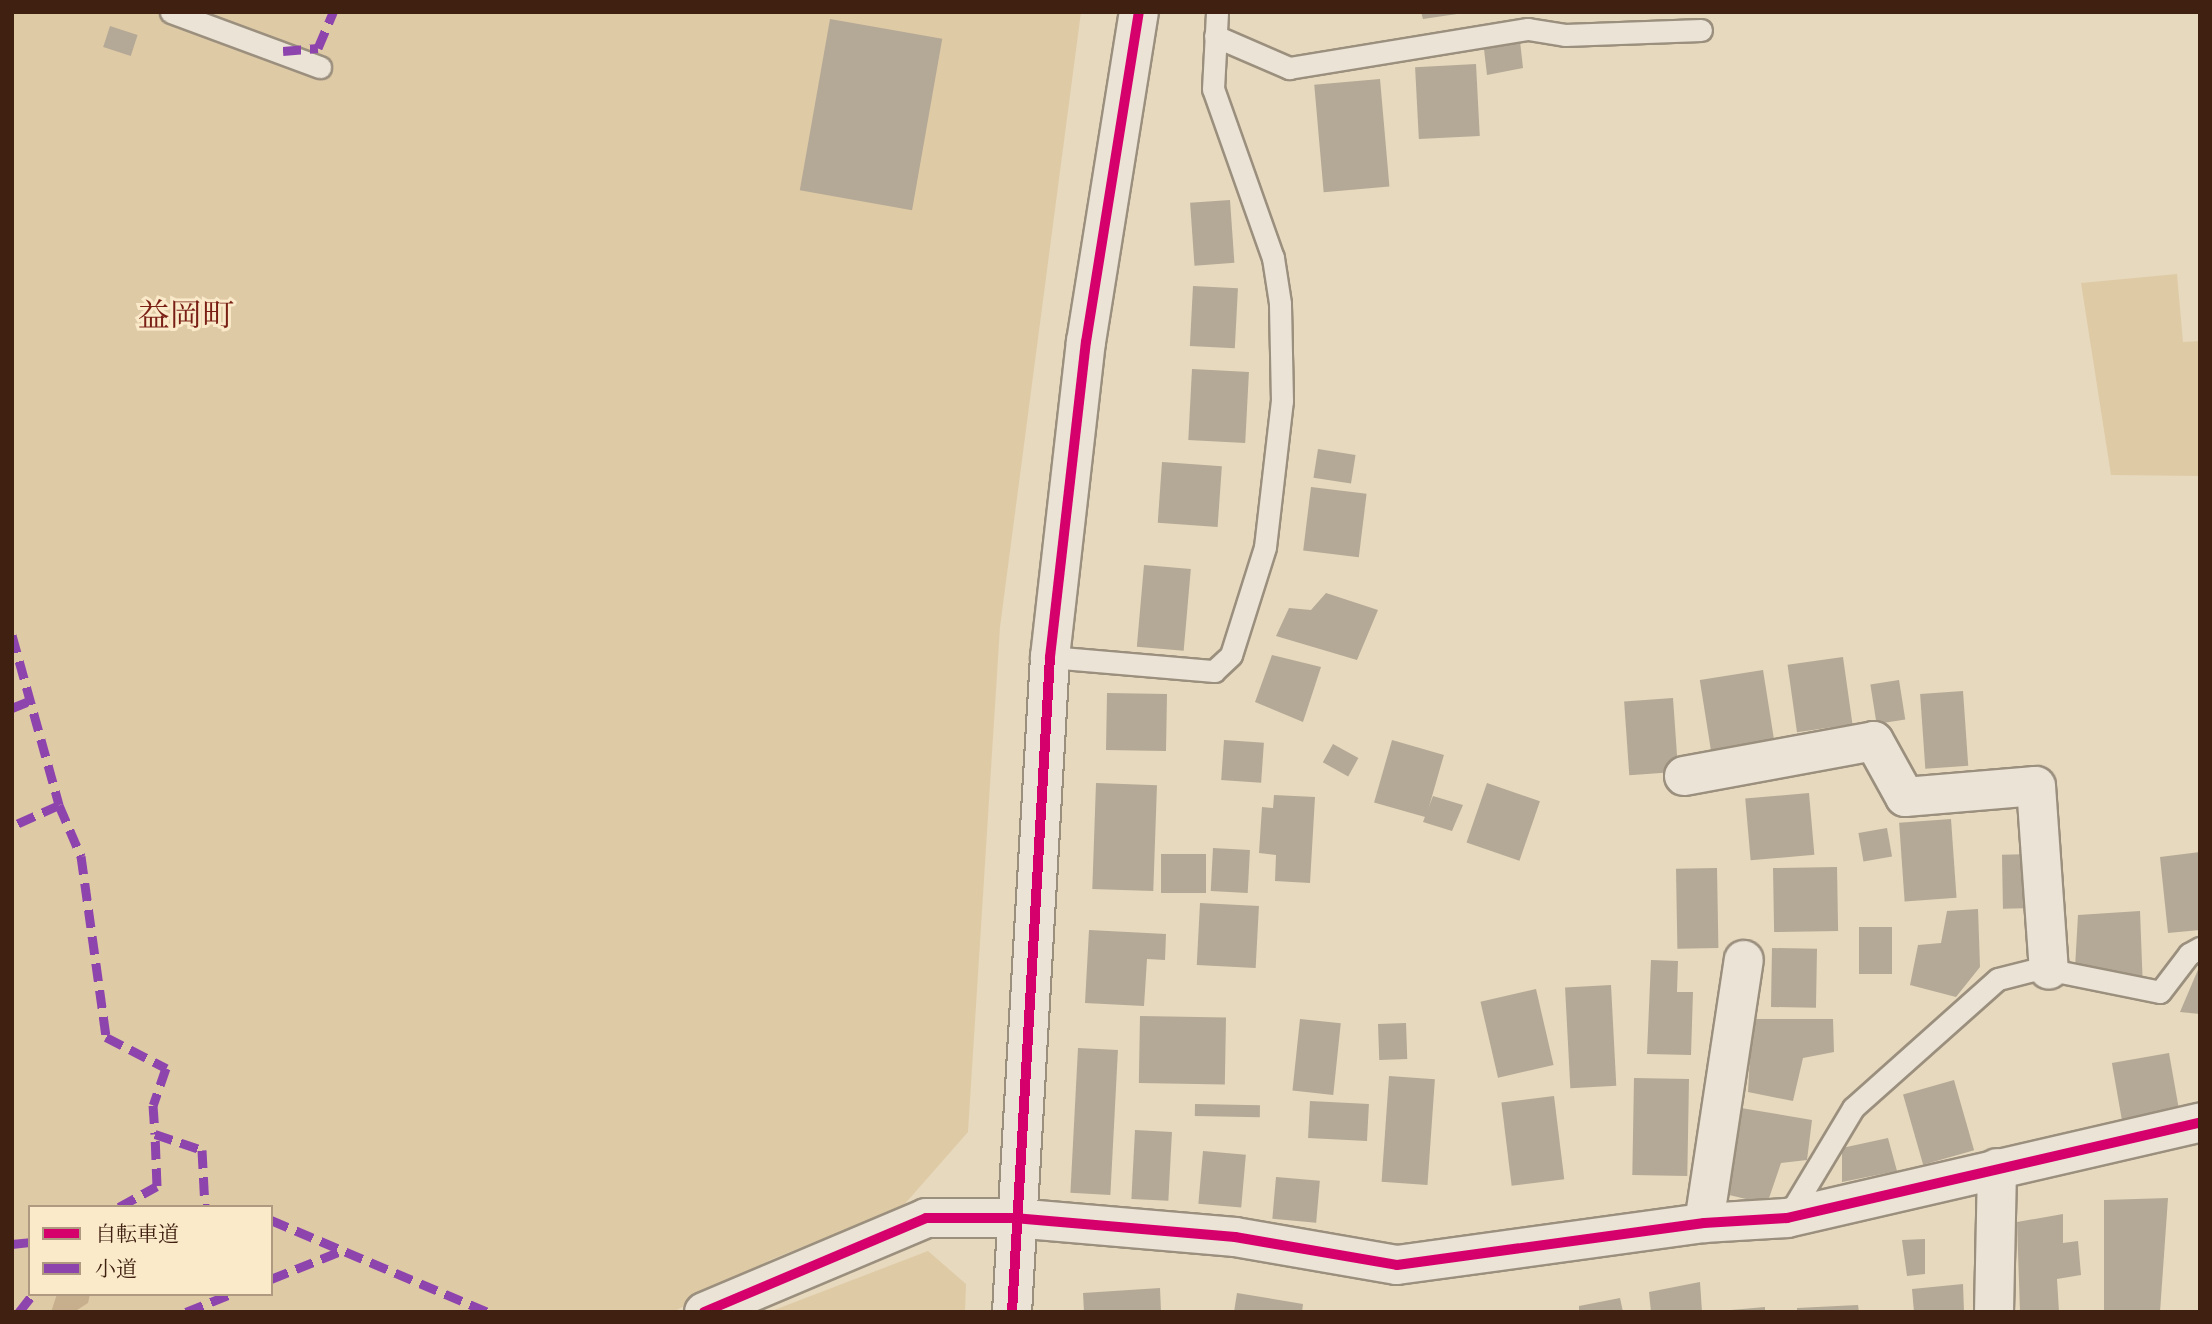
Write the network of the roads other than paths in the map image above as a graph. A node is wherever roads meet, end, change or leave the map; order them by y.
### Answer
1 (170, 12) edge
2 (1139, 12) edge
3 (1217, 12) edge
4 (1701, 30) dead end
5 (1215, 36) junction
6 (320, 67) dead end
7 (1050, 657) junction
8 (1684, 776) dead end
9 (2200, 948) edge
10 (1744, 960) dead end
11 (2049, 970) junction
12 (2200, 1123) edge
13 (1997, 1168) junction
14 (1014, 1218) junction
15 (1787, 1218) junction
16 (1704, 1223) junction
17 (704, 1312) edge
18 (1012, 1312) edge
19 (1994, 1312) edge

1 - 6 lane
2 - 7 street
3 - 5 lane
4 - 5 lane
5 - 7 lane
7 - 14 street
8 - 11 street
9 - 11 lane
10 - 16 street
11 - 15 lane
12 - 13 street
13 - 15 street
13 - 19 street
14 - 16 street
14 - 17 street
14 - 18 street
15 - 16 street

